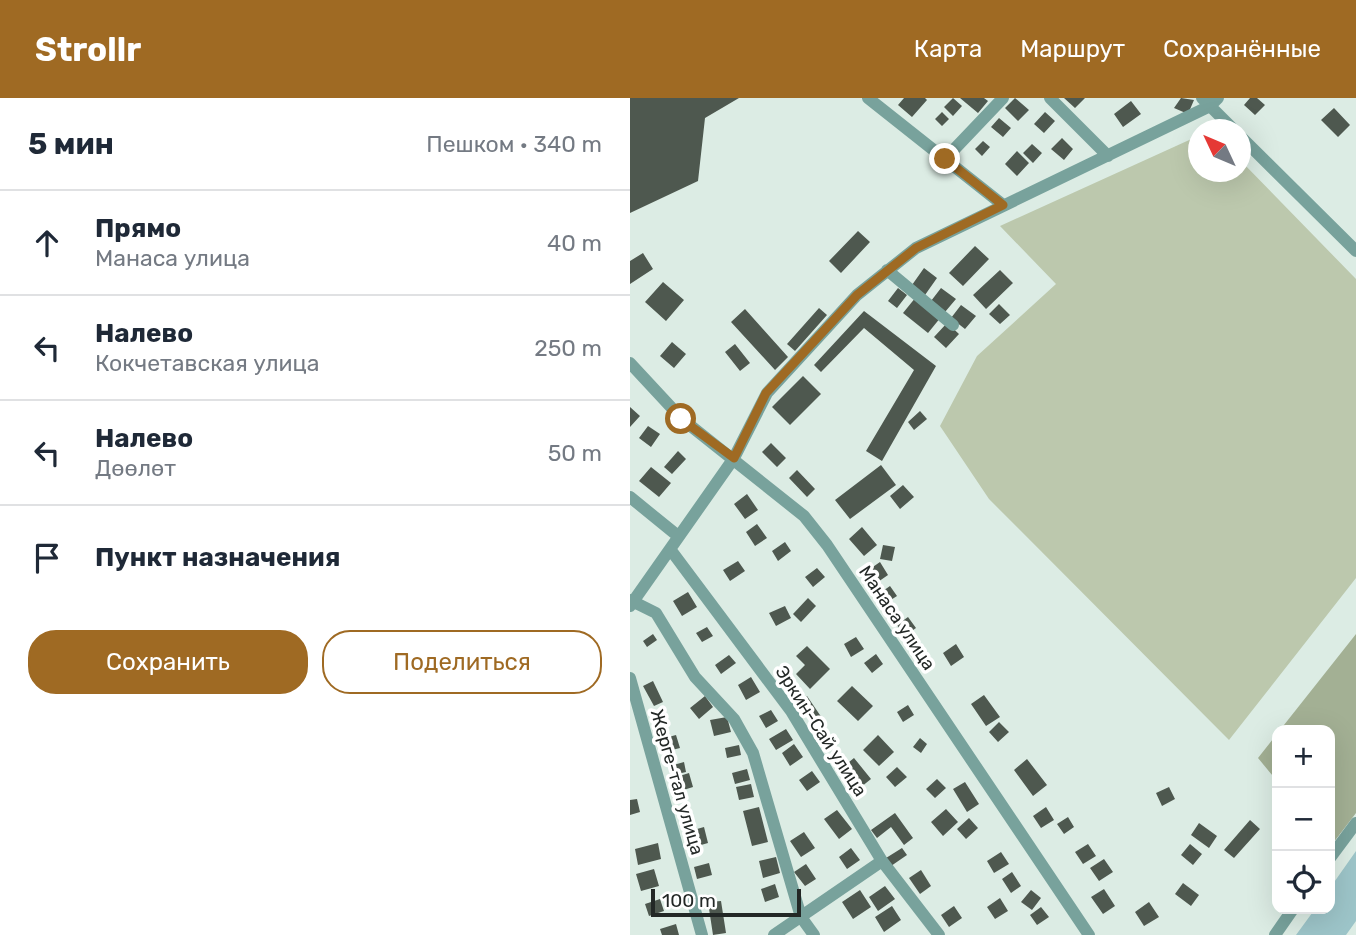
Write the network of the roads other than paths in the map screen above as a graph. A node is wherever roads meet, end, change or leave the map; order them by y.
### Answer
1 (1003, 98) edge
2 (1050, 98) edge
3 (873, 100) edge
4 (1210, 101) edge
5 (1225, 119) edge
6 (1251, 146) edge
7 (1108, 156) junction
8 (945, 159) junction
9 (1003, 205) junction
10 (1356, 251) edge
11 (887, 270) junction
12 (953, 325) dead end
13 (630, 363) edge
14 (734, 458) junction
15 (630, 497) edge
16 (678, 536) junction
17 (670, 549) junction
18 (631, 602) edge
19 (630, 678) edge
20 (1356, 823) edge
21 (1335, 851) edge
22 (882, 861) junction
23 (1290, 914) edge
24 (801, 917) junction
25 (702, 935) edge
26 (774, 935) edge
27 (814, 935) edge
28 (939, 935) edge
29 (1089, 935) edge
30 (1275, 935) edge

1 - 8 street
2 - 7 street
3 - 8 street
4 - 5 street
4 - 7 street
6 - 10 street
7 - 9 street
8 - 9 street
9 - 11 street
11 - 12 street
11 - 14 street
13 - 14 street, Манаса улица
14 - 16 street
14 - 29 street, Манаса улица
15 - 16 street
16 - 17 street
17 - 18 street
17 - 22 street, Эркин-Сай улица
18 - 24 street
19 - 25 street, Жерге-тал улица
20 - 21 street
22 - 24 street
22 - 28 street, Эркин-Сай улица
23 - 30 street
24 - 26 street
24 - 27 street

